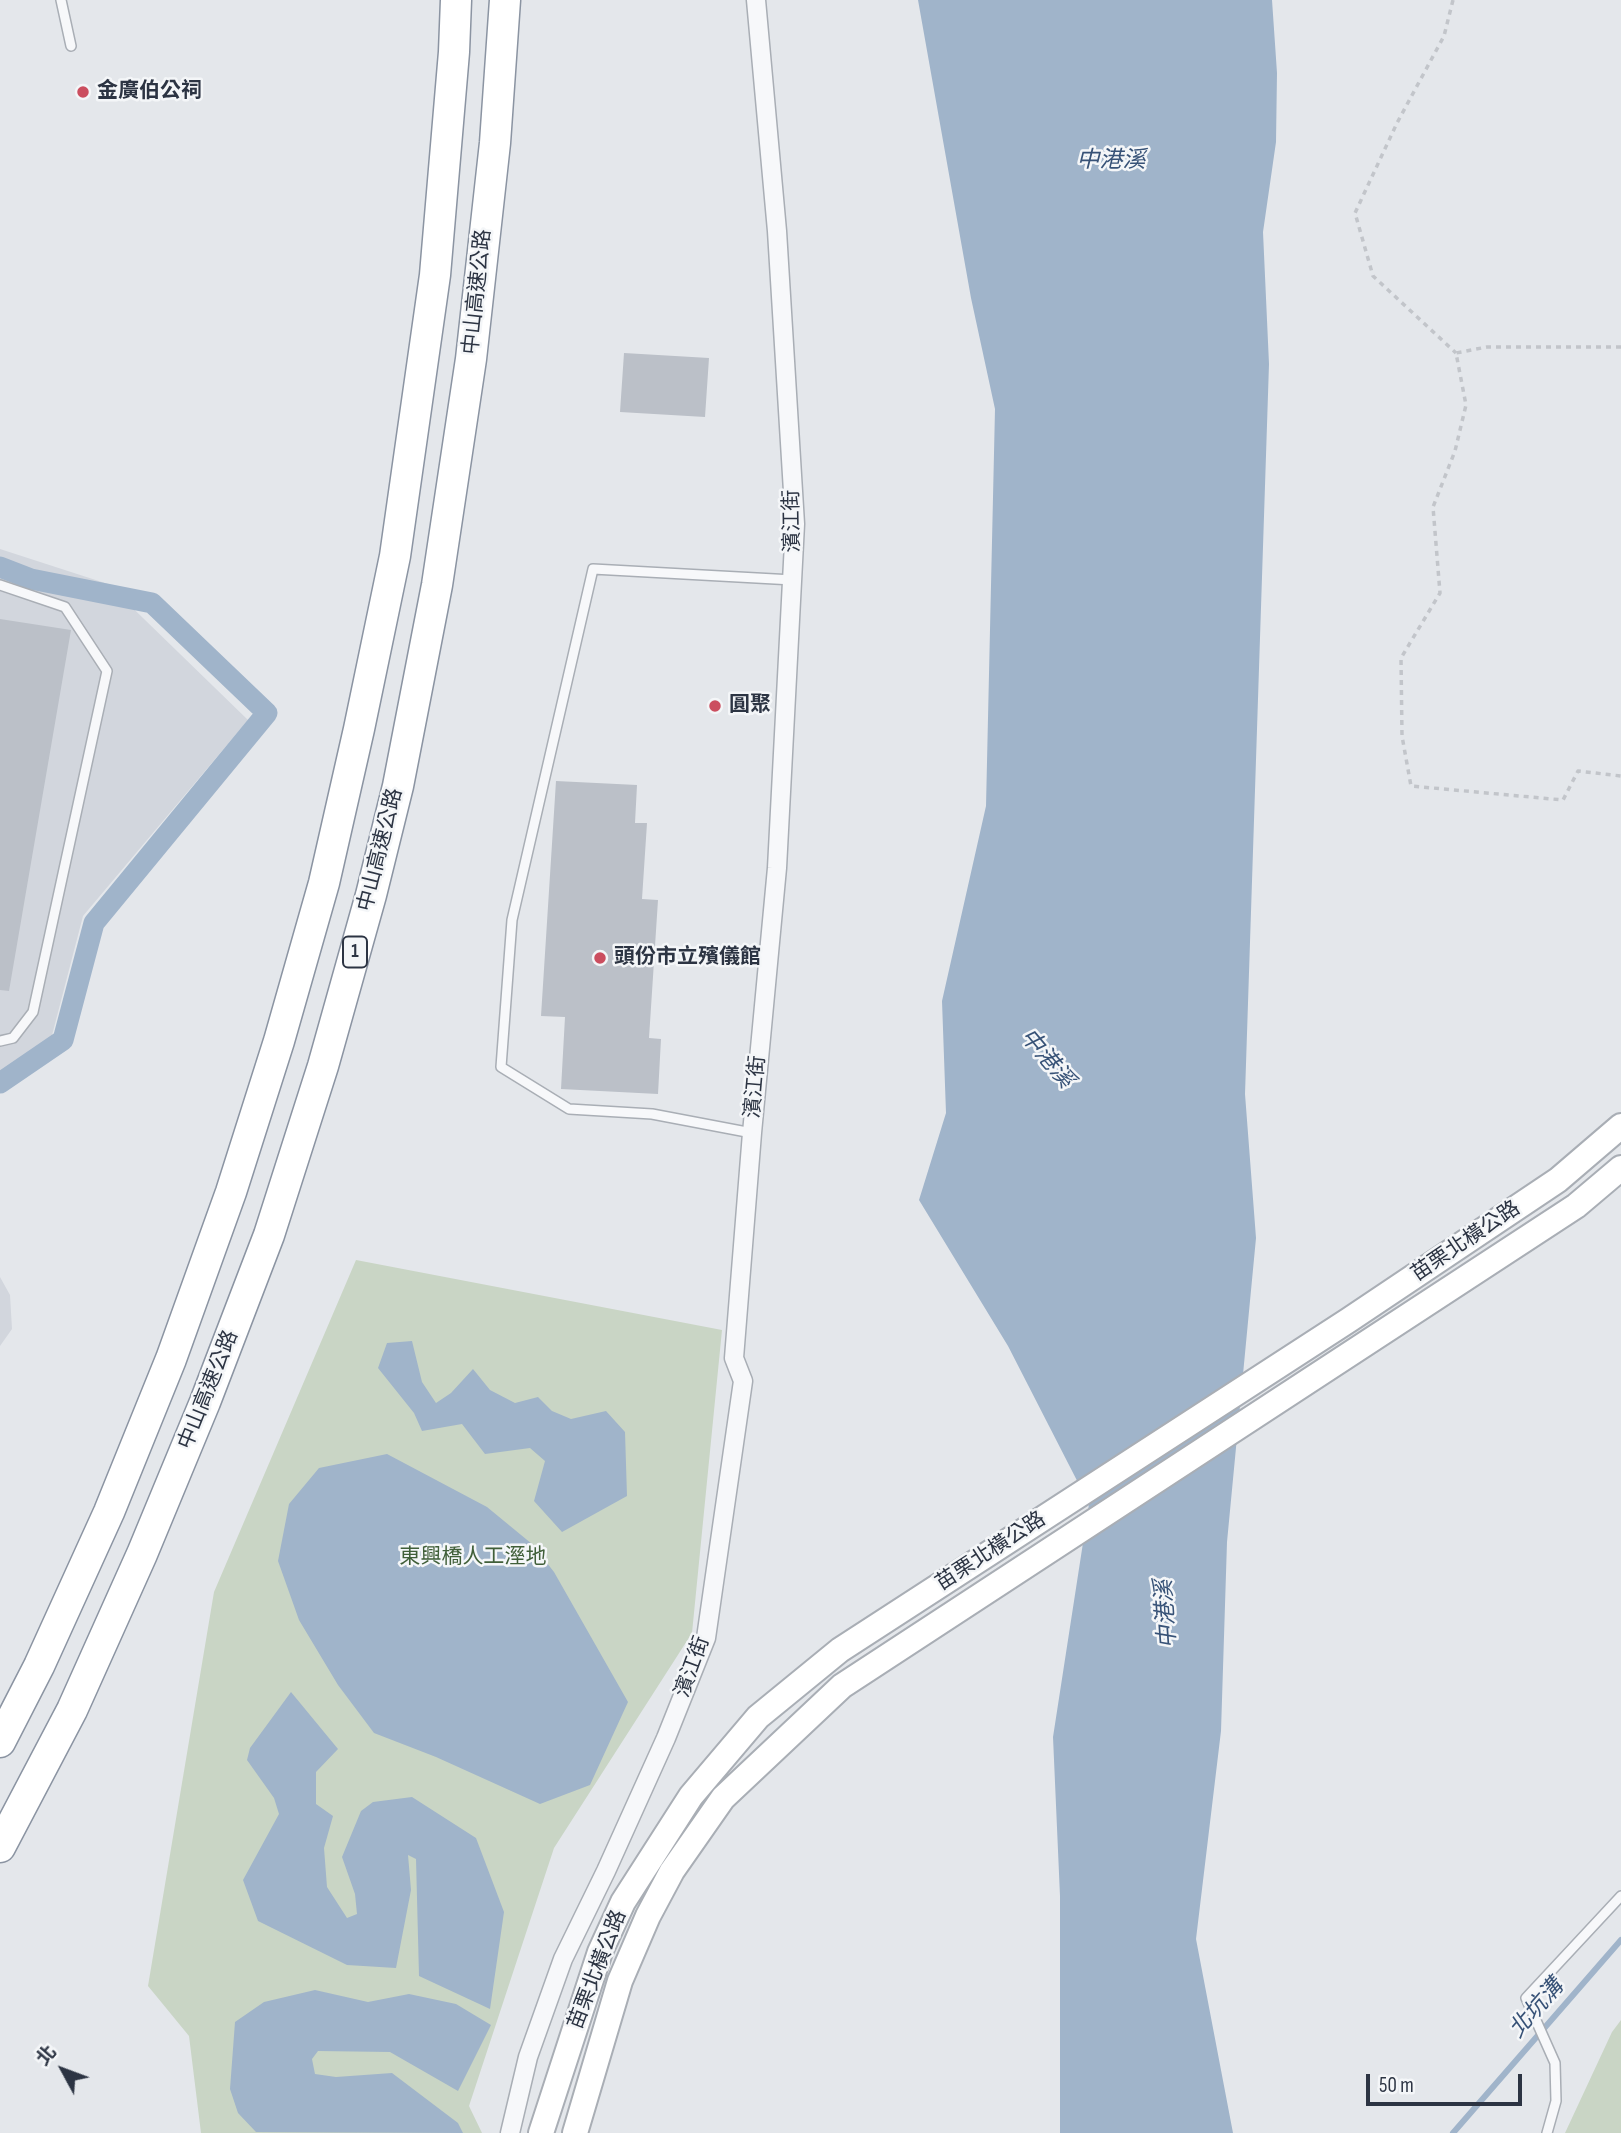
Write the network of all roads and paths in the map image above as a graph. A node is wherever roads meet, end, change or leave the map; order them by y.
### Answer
1 (61, 0) edge
2 (456, 0) edge
3 (505, 0) edge
4 (756, 0) edge
5 (1453, 0) edge
6 (72, 46) dead end
7 (1621, 347) edge
8 (1456, 353) junction
9 (793, 580) junction
10 (0, 584) edge
11 (1621, 776) edge
12 (0, 1041) edge
13 (1621, 1126) edge
14 (752, 1133) junction
15 (1621, 1168) edge
16 (0, 1742) edge
17 (0, 1847) edge
18 (1621, 1896) edge
19 (510, 2133) edge
20 (541, 2133) edge
21 (575, 2133) edge
22 (1547, 2133) edge

1 - 6 lane
2 - 16 highway
3 - 17 highway, 中山高速公路 / 1
4 - 9 street, 濱江街
5 - 8 path
7 - 8 path
8 - 11 path
9 - 14 street, 濱江街
9 - 14 lane
10 - 12 lane
13 - 20 main road, 苗栗北橫公路
14 - 19 street, 濱江街
15 - 21 main road, 苗栗北橫公路
18 - 22 lane

